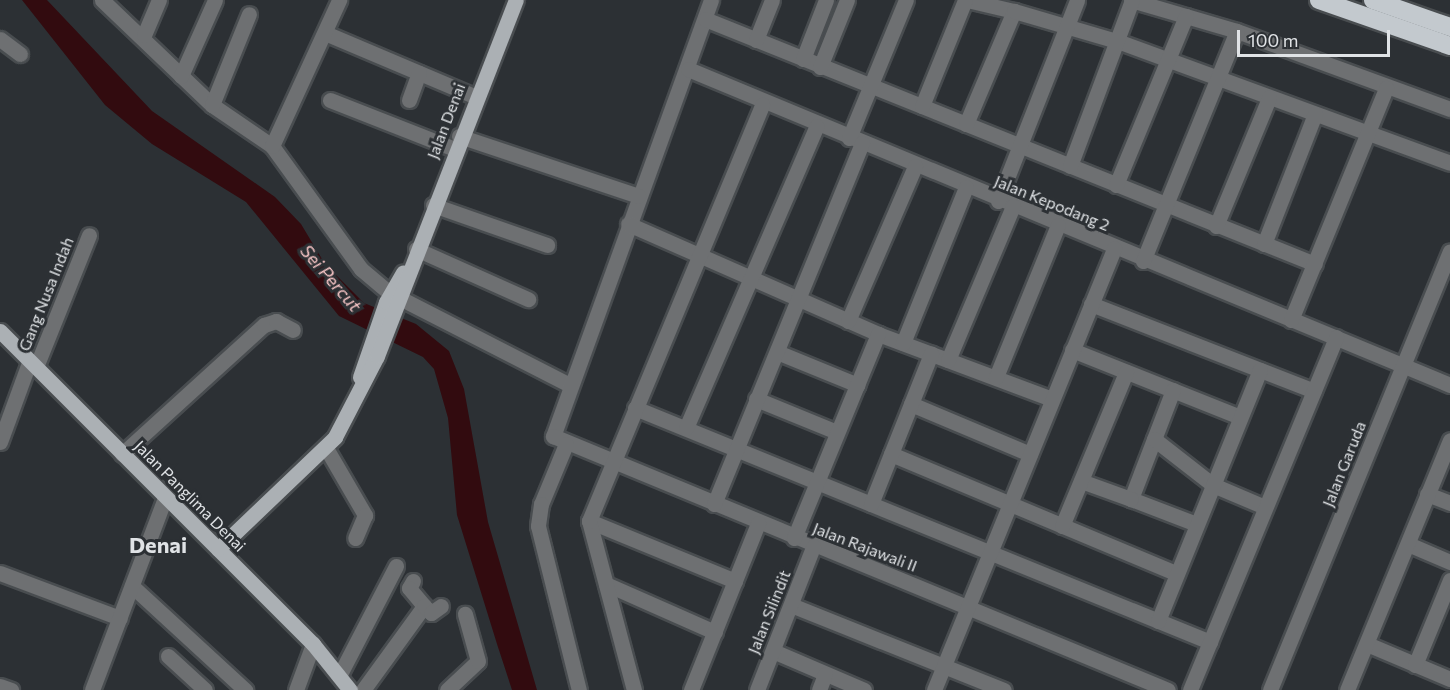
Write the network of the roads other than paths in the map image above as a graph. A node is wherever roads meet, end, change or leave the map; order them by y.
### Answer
1 (102, 0) edge
2 (159, 0) edge
3 (215, 0) edge
4 (338, 0) edge
5 (516, 0) edge
6 (772, 0) edge
7 (826, 0) edge
8 (847, 0) edge
9 (906, 0) edge
10 (966, 0) edge
11 (1077, 0) edge
12 (1132, 0) edge
13 (1319, 0) edge
14 (1373, 0) edge
15 (706, 6) edge
16 (1014, 11) junction
17 (249, 14) dead end
18 (1186, 16) junction
19 (1069, 25) junction
20 (1450, 27) edge
21 (1237, 31) junction
22 (325, 33) junction
23 (144, 35) junction
24 (0, 39) edge
25 (756, 40) junction
26 (1120, 42) junction
27 (1450, 46) edge
28 (20, 54) dead end
29 (802, 59) junction
30 (1167, 60) junction
31 (820, 67) junction
32 (688, 69) junction
33 (419, 73) junction
34 (181, 76) junction
35 (1218, 78) junction
36 (871, 85) junction
37 (1386, 88) junction
38 (474, 96) junction
39 (1269, 98) junction
40 (330, 100) dead end
41 (409, 100) dead end
42 (212, 105) junction
43 (762, 105) junction
44 (922, 106) junction
45 (1450, 109) edge
46 (1315, 114) junction
47 (966, 124) junction
48 (817, 126) junction
49 (1369, 135) junction
50 (856, 141) junction
51 (457, 142) junction
52 (1017, 145) junction
53 (272, 146) junction
54 (1450, 163) edge
55 (915, 166) junction
56 (1070, 166) junction
57 (1116, 185) junction
58 (966, 187) junction
59 (638, 196) junction
60 (1005, 204) junction
61 (433, 205) junction
62 (1166, 206) junction
63 (628, 224) junction
64 (1058, 225) junction
65 (1216, 226) junction
66 (89, 235) dead end
67 (1264, 244) junction
68 (547, 245) dead end
69 (1114, 248) junction
70 (415, 252) junction
71 (1450, 252) edge
72 (699, 253) junction
73 (1143, 261) junction
74 (1315, 264) junction
75 (750, 279) junction
76 (528, 299) dead end
77 (393, 300) junction
78 (799, 300) junction
79 (1091, 304) junction
80 (1292, 320) junction
81 (848, 321) junction
82 (293, 330) dead end
83 (0, 331) edge
84 (878, 333) junction
85 (1336, 337) junction
86 (903, 343) junction
87 (1072, 350) junction
88 (777, 352) junction
89 (931, 354) junction
90 (948, 360) junction
91 (33, 364) junction
92 (1404, 367) junction
93 (1260, 370) junction
94 (1126, 372) junction
95 (996, 377) junction
96 (568, 384) junction
97 (858, 385) junction
98 (1450, 385) edge
99 (1173, 390) junction
100 (1314, 391) junction
101 (756, 399) junction
102 (1052, 399) junction
103 (911, 404) junction
104 (635, 408) junction
105 (1240, 417) junction
106 (686, 428) junction
107 (837, 432) junction
108 (1154, 439) junction
109 (0, 442) edge
110 (566, 444) junction
111 (1449, 446) edge
112 (326, 448) junction
113 (737, 448) junction
114 (122, 454) junction
115 (891, 454) junction
116 (1030, 454) junction
117 (612, 464) junction
118 (1081, 481) junction
119 (817, 482) junction
120 (1213, 485) junction
121 (1427, 494) junction
122 (165, 498) junction
123 (1131, 499) junction
124 (1010, 502) junction
125 (1450, 503) edge
126 (714, 504) junction
127 (871, 504) junction
128 (1265, 507) junction
129 (589, 521) junction
130 (758, 523) junction
131 (1196, 524) junction
132 (1062, 526) junction
133 (355, 538) dead end
134 (794, 538) junction
135 (1408, 544) junction
136 (813, 547) junction
137 (218, 549) junction
138 (991, 552) junction
139 (1450, 562) edge
140 (396, 566) dead end
141 (0, 573) edge
142 (1176, 573) junction
143 (1450, 580) edge
144 (413, 581) dead end
145 (735, 581) junction
146 (606, 584) junction
147 (132, 586) junction
148 (791, 605) junction
149 (424, 606) junction
150 (441, 606) dead end
151 (968, 607) junction
152 (465, 614) dead end
153 (120, 618) junction
154 (1158, 621) junction
155 (715, 632) junction
156 (1210, 642) junction
157 (313, 644) junction
158 (1367, 644) junction
159 (773, 651) junction
160 (168, 656) dead end
161 (944, 665) junction
162 (1415, 665) junction
163 (825, 674) junction
164 (339, 676) junction
165 (1450, 679) edge
166 (0, 686) edge
167 (11, 690) edge
168 (92, 690) edge
169 (205, 690) edge
170 (245, 690) edge
171 (296, 690) edge
172 (350, 690) edge
173 (363, 690) edge
174 (447, 690) edge
175 (579, 690) edge
176 (634, 690) edge
177 (691, 690) edge
178 (757, 690) edge
179 (819, 690) edge
180 (864, 690) edge
181 (934, 690) edge
182 (1004, 690) edge
183 (1168, 690) edge
184 (1190, 690) edge
185 (1270, 690) edge
186 (1347, 690) edge

1 - 23 street
2 - 23 street
3 - 34 street
4 - 22 street
5 - 38 main road, Jalan Denai
6 - 25 street
7 - 29 street
8 - 31 street
9 - 36 street
10 - 16 street
10 - 44 street
11 - 19 street
12 - 18 street
12 - 26 street
13 - 27 highway
14 - 20 highway
15 - 25 street
15 - 32 street
16 - 19 street
16 - 47 street
17 - 42 street
18 - 21 street
18 - 30 street
19 - 26 street
19 - 52 street
21 - 35 street
21 - 37 street
22 - 33 street
22 - 53 street
23 - 34 street
24 - 28 street
25 - 29 street
26 - 30 street
26 - 56 street
29 - 31 street
30 - 35 street
30 - 57 street
31 - 36 street
32 - 43 street, Jalan Kepodang 2
32 - 59 street
33 - 38 street
33 - 41 street
34 - 42 street
35 - 39 street
35 - 62 street
36 - 44 street
36 - 50 street
37 - 45 street
37 - 49 street
38 - 51 main road, Jalan Denai
39 - 46 street
39 - 65 street
40 - 51 street
42 - 53 street
43 - 48 street, Jalan Kepodang 2
43 - 72 street
44 - 47 street
46 - 49 street
46 - 67 street
47 - 52 street
48 - 50 street, Jalan Kepodang 2
48 - 75 street
49 - 54 street
49 - 74 street
50 - 55 street, Jalan Kepodang 2
50 - 78 street
51 - 59 street
51 - 61 main road, Jalan Denai
52 - 56 street
52 - 60 street
53 - 77 street
55 - 58 street, Jalan Kepodang 2
55 - 81 street
56 - 57 street
57 - 62 street
58 - 60 street, Jalan Kepodang 2
58 - 86 street
59 - 63 street
60 - 64 street, Jalan Kepodang 2
60 - 90 street
61 - 68 street
61 - 70 main road, Jalan Denai
62 - 65 street
62 - 73 street
63 - 72 street
63 - 96 street
64 - 69 street, Jalan Kepodang 2
64 - 95 street
65 - 67 street
66 - 91 street, Gang Nusa Indah
67 - 74 street
69 - 73 street, Jalan Kepodang 2
69 - 79 street
70 - 76 street
70 - 77 main road, Jalan Denai
71 - 92 street, Jalan Garuda
72 - 75 street
72 - 104 street
73 - 80 street, Jalan Kepodang 2
74 - 80 street
75 - 78 street
75 - 106 street
77 - 96 street
77 - 112 main road, Jalan Denai
78 - 81 street
78 - 88 street
79 - 87 street
79 - 93 street
80 - 85 street, Jalan Kepodang 2
81 - 84 street
82 - 114 street
83 - 91 main road, Jalan Panglima Denai
84 - 86 street
84 - 97 street
85 - 92 street, Jalan Kepodang 2
85 - 100 street
86 - 89 street
87 - 94 street
87 - 102 street
88 - 97 street
88 - 101 street
89 - 90 street
89 - 103 street
90 - 95 street
91 - 109 street, Gang Nusa Indah
91 - 114 main road, Jalan Panglima Denai
92 - 98 street, Jalan Kepodang 2
92 - 185 street, Jalan Garuda
93 - 100 street
93 - 105 street
94 - 99 street
94 - 118 street
95 - 102 street
96 - 110 street, Jalan Rajawali II
97 - 107 street
99 - 105 street
99 - 108 street
100 - 128 street
101 - 107 street
101 - 113 street
102 - 116 street
103 - 115 street
103 - 116 street
104 - 106 street
104 - 117 street
105 - 120 street
106 - 113 street
107 - 119 street
108 - 120 street
108 - 123 street
110 - 117 street, Jalan Rajawali II
110 - 175 street
111 - 121 street
112 - 133 street
112 - 137 main road, Jalan Denai
113 - 119 street
113 - 126 street
114 - 122 main road, Jalan Panglima Denai
115 - 124 street
115 - 127 street
116 - 124 street
117 - 126 street, Jalan Rajawali II
117 - 129 street
118 - 123 street
118 - 132 street
119 - 127 street
119 - 134 street
120 - 128 street
120 - 131 street
121 - 125 street
121 - 135 street
122 - 137 main road, Jalan Panglima Denai
122 - 147 street
123 - 131 street
124 - 132 street
124 - 138 street
126 - 130 street, Jalan Rajawali II
127 - 138 street
128 - 156 street
129 - 145 street
129 - 146 street
130 - 134 street, Jalan Rajawali II
130 - 145 street
131 - 142 street
132 - 142 street
134 - 136 street, Jalan Rajawali II
135 - 139 street
135 - 158 street
136 - 148 street, Jalan Silindit
136 - 151 street, Jalan Rajawali II
137 - 157 main road, Jalan Panglima Denai
138 - 151 street
138 - 154 street
140 - 164 street
141 - 153 street
142 - 154 street
143 - 162 street
144 - 149 street
145 - 155 street
146 - 155 street
146 - 176 street
147 - 153 street
147 - 170 street
148 - 159 street, Jalan Silindit
148 - 161 street
149 - 150 street
149 - 173 street
151 - 161 street
151 - 183 street, Jalan Rajawali II
152 - 174 street
153 - 168 street
154 - 156 street
155 - 177 street
156 - 184 street
157 - 164 main road, Jalan Panglima Denai
157 - 171 street
158 - 162 street
158 - 186 street
159 - 163 street
159 - 178 street, Jalan Silindit
160 - 169 street
161 - 181 street
161 - 182 street
162 - 165 street
163 - 179 street
163 - 180 street
164 - 172 main road, Jalan Panglima Denai
166 - 167 street

